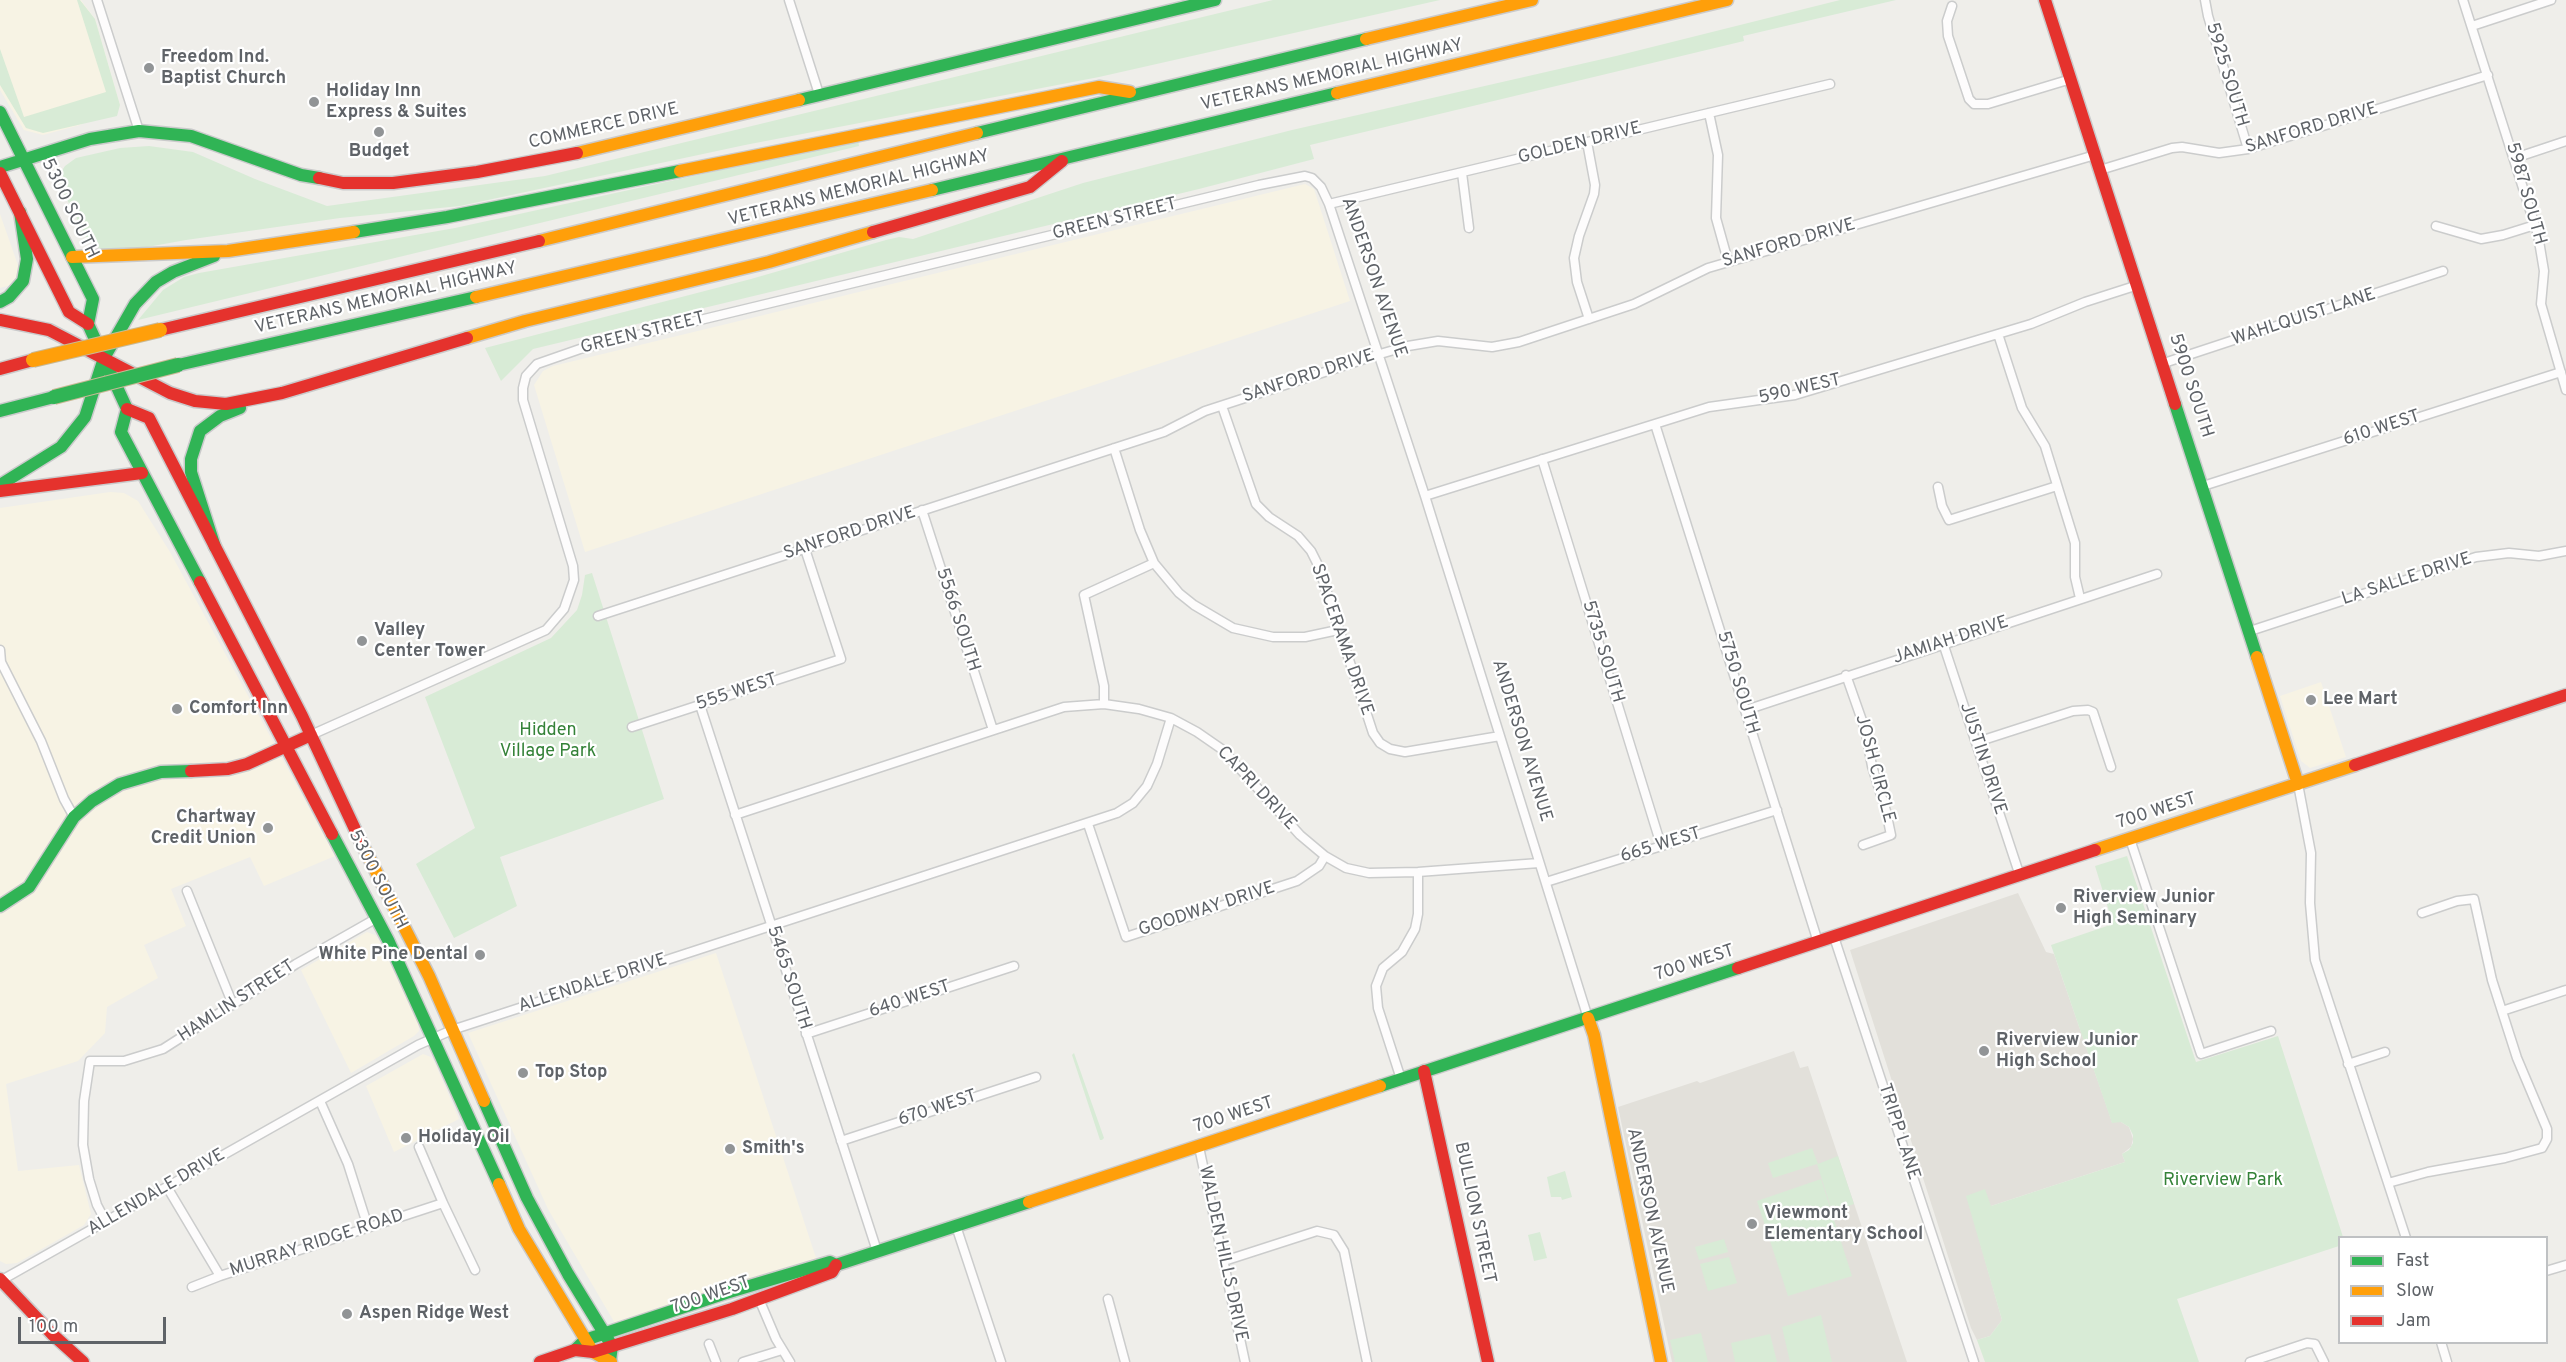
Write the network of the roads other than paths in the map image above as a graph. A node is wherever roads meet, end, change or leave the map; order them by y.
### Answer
1 (97, 0) edge
2 (789, 0) edge
3 (1215, 0) edge
4 (1532, 0) edge
5 (1727, 0) edge
6 (2045, 0) edge
7 (2205, 0) edge
8 (2463, 0) edge
9 (2551, 0) edge
10 (1952, 6) dead end
11 (2472, 26) junction
12 (2488, 75) junction
13 (2071, 79) junction
14 (1830, 84) dead end
15 (1139, 93) junction
16 (819, 94) junction
17 (0, 112) edge
18 (1708, 113) junction
19 (139, 131) junction
20 (2566, 141) edge
21 (1587, 142) junction
22 (2248, 149) junction
23 (2095, 154) junction
24 (1066, 158) junction
25 (2515, 158) junction
26 (25, 159) junction
27 (0, 167) edge
28 (2100, 170) junction
29 (0, 173) edge
30 (1462, 173) junction
31 (1278, 180) joint
32 (1329, 204) junction
33 (20, 212) junction
34 (2535, 225) junction
35 (2436, 226) dead end
36 (1469, 228) dead end
37 (228, 251) junction
38 (72, 257) junction
39 (1728, 261) junction
40 (2443, 271) dead end
41 (2138, 285) junction
42 (0, 302) edge
43 (1589, 319) junction
44 (0, 320) edge
45 (88, 324) junction
46 (1998, 334) junction
47 (1380, 354) junction
48 (104, 358) junction
49 (2164, 363) junction
50 (0, 369) edge
51 (2561, 372) junction
52 (2566, 390) edge
53 (282, 393) junction
54 (1222, 406) junction
55 (127, 409) junction
56 (0, 411) edge
57 (1655, 424) junction
58 (1114, 448) junction
59 (1542, 459) junction
60 (142, 473) junction
61 (0, 484) edge
62 (2057, 486) junction
63 (2204, 486) junction
64 (1938, 487) dead end
65 (0, 491) edge
66 (1425, 496) junction
67 (922, 510) junction
68 (214, 547) junction
69 (805, 549) junction
70 (2566, 551) edge
71 (1154, 562) junction
72 (2157, 574) dead end
73 (2080, 598) junction
74 (598, 616) dead end
75 (1338, 630) junction
76 (2250, 631) junction
77 (1943, 643) junction
78 (0, 650) edge
79 (1, 662) edge
80 (1846, 675) junction
81 (2566, 695) edge
82 (1104, 704) junction
83 (700, 705) junction
84 (1746, 710) junction
85 (1171, 718) junction
86 (632, 727) dead end
87 (993, 730) junction
88 (311, 735) junction
89 (1500, 736) junction
90 (1977, 742) junction
91 (287, 746) junction
92 (2111, 767) dead end
93 (2298, 784) junction
94 (1777, 810) junction
95 (735, 815) junction
96 (74, 817) junction
97 (1088, 824) junction
98 (2130, 839) junction
99 (1661, 845) junction
100 (1863, 845) dead end
101 (1325, 856) junction
102 (1539, 863) junction
103 (1418, 872) junction
104 (2020, 876) junction
105 (1546, 882) junction
106 (187, 891) dead end
107 (0, 906) edge
108 (2422, 913) dead end
109 (377, 918) junction
110 (771, 926) junction
111 (1834, 937) junction
112 (1818, 942) junction
113 (1014, 966) dead end
114 (2566, 990) edge
115 (233, 1005) junction
116 (2502, 1011) junction
117 (1588, 1018) junction
118 (452, 1030) junction
119 (2271, 1031) dead end
120 (806, 1034) junction
121 (434, 1038) junction
122 (2385, 1052) dead end
123 (2348, 1064) junction
124 (1424, 1071) junction
125 (1036, 1077) dead end
126 (1401, 1079) junction
127 (320, 1101) junction
128 (841, 1141) junction
129 (1199, 1146) junction
130 (419, 1147) dead end
131 (2388, 1184) junction
132 (167, 1188) junction
133 (443, 1203) junction
134 (106, 1222) junction
135 (956, 1226) junction
136 (368, 1227) junction
137 (2405, 1236) edge
138 (877, 1251) junction
139 (1224, 1261) junction
140 (836, 1265) junction
141 (2566, 1265) edge
142 (476, 1270) dead end
143 (2548, 1271) edge
144 (220, 1276) junction
145 (0, 1280) edge
146 (192, 1287) dead end
147 (759, 1299) junction
148 (1108, 1299) dead end
149 (605, 1333) junction
150 (709, 1344) dead end
151 (2442, 1344) edge
152 (580, 1345) junction
153 (612, 1346) junction
154 (782, 1350) junction
155 (593, 1352) junction
156 (83, 1362) edge
157 (540, 1362) edge
158 (611, 1362) edge
159 (716, 1362) edge
160 (743, 1362) edge
161 (790, 1362) edge
162 (1001, 1362) edge
163 (1125, 1362) edge
164 (1245, 1362) edge
165 (1367, 1362) edge
166 (1488, 1362) edge
167 (1662, 1362) edge
168 (1974, 1362) edge
169 (2250, 1362) edge
170 (2324, 1362) edge
171 (2447, 1362) edge

1 - 19 street
2 - 16 street
3 - 16 main road, COMMERCE DRIVE
4 - 15 main road, VETERANS MEMORIAL HIGHWAY
5 - 24 main road, VETERANS MEMORIAL HIGHWAY
6 - 13 main road, 5900 SOUTH
7 - 22 street, 5925 SOUTH
8 - 11 street, 5987 SOUTH
9 - 11 street
10 - 13 street
11 - 12 street, 5987 SOUTH
12 - 22 street, SANFORD DRIVE
12 - 25 street, 5987 SOUTH
13 - 23 main road, 5900 SOUTH
14 - 18 street, GOLDEN DRIVE
15 - 37 main road
15 - 50 main road, VETERANS MEMORIAL HIGHWAY, bridge
16 - 19 main road, COMMERCE DRIVE
17 - 26 main road, 5300 SOUTH
18 - 21 street, GOLDEN DRIVE
18 - 39 street
19 - 26 main road, COMMERCE DRIVE
20 - 25 street
21 - 30 street, GOLDEN DRIVE
21 - 43 street
22 - 28 street, SANFORD DRIVE
23 - 28 main road, 5900 SOUTH
23 - 39 street, SANFORD DRIVE
24 - 53 main road
24 - 56 main road, VETERANS MEMORIAL HIGHWAY, bridge
25 - 34 street, 5987 SOUTH
26 - 27 main road, COMMERCE DRIVE
26 - 38 main road, 5300 SOUTH
28 - 41 main road, 5900 SOUTH
29 - 33 main road
30 - 32 street, GOLDEN DRIVE
30 - 36 street
31 - 32 street, ANDERSON AVENUE
31 - 88 street, GREEN STREET
32 - 47 street, ANDERSON AVENUE
33 - 42 main road
33 - 45 main road
34 - 35 street
34 - 51 street, 5987 SOUTH
37 - 38 main road
37 - 48 main road
38 - 45 main road, 5300 SOUTH
39 - 43 street, SANFORD DRIVE
40 - 49 street, WAHLQUIST LANE
41 - 46 street, 590 WEST
41 - 49 main road, 5900 SOUTH
43 - 47 street, SANFORD DRIVE
44 - 48 main road
45 - 48 main road
46 - 57 street, 590 WEST
46 - 62 street
47 - 54 street, SANFORD DRIVE
47 - 66 street, ANDERSON AVENUE
48 - 53 main road
48 - 55 main road
48 - 61 main road
49 - 63 main road, 5900 SOUTH
51 - 52 street, 5987 SOUTH
51 - 63 street, 610 WEST
53 - 68 main road
54 - 58 street, SANFORD DRIVE
54 - 75 street, SPACERAMA DRIVE
55 - 60 main road, 5300 SOUTH
55 - 68 main road, 5300 SOUTH
57 - 59 street, 590 WEST
57 - 84 street, 5750 SOUTH
58 - 67 street, SANFORD DRIVE
58 - 71 street
59 - 66 street, 590 WEST
59 - 99 street, 5735 SOUTH
60 - 65 main road
60 - 91 main road, 5300 SOUTH
62 - 64 street
62 - 73 street
63 - 76 main road, 5900 SOUTH
66 - 89 street, ANDERSON AVENUE
67 - 69 street, SANFORD DRIVE
67 - 87 street, 5566 SOUTH
68 - 88 main road, 5300 SOUTH
69 - 74 street, SANFORD DRIVE
69 - 83 street, 555 WEST
70 - 76 street, LA SALLE DRIVE
71 - 75 street
71 - 82 street
72 - 73 street, JAMIAH DRIVE
73 - 77 street, JAMIAH DRIVE
75 - 89 street, SPACERAMA DRIVE
76 - 93 main road, 5900 SOUTH
77 - 80 street, JAMIAH DRIVE
77 - 90 street, JUSTIN DRIVE
78 - 79 street
79 - 96 street
80 - 84 street, JAMIAH DRIVE
80 - 100 street, JOSH CIRCLE
81 - 93 main road, 700 WEST
82 - 85 street, CAPRI DRIVE
82 - 87 street, CAPRI DRIVE
83 - 86 street, 555 WEST
83 - 95 street, 5465 SOUTH
84 - 94 street, 5750 SOUTH
85 - 97 street, ALLENDALE DRIVE
85 - 101 street, CAPRI DRIVE
87 - 95 street, CAPRI DRIVE
88 - 91 main road
88 - 118 main road, 5300 SOUTH
89 - 102 street, ANDERSON AVENUE
90 - 92 street
90 - 104 street, JUSTIN DRIVE
91 - 96 main road
91 - 109 main road, 5300 SOUTH
93 - 98 main road, 700 WEST
93 - 123 street
94 - 99 street, 665 WEST
94 - 112 street, 5750 SOUTH
95 - 110 street, 5465 SOUTH
96 - 107 main road
97 - 101 street, GOODWAY DRIVE
97 - 110 street, ALLENDALE DRIVE
98 - 104 main road, 700 WEST
98 - 119 street
99 - 105 street, 665 WEST
101 - 103 street, CAPRI DRIVE
102 - 103 street, CAPRI DRIVE
102 - 105 street, ANDERSON AVENUE
103 - 126 street
104 - 111 main road, 700 WEST
105 - 117 street, ANDERSON AVENUE
106 - 115 street
108 - 116 street
109 - 115 street, HAMLIN STREET
109 - 121 main road, 5300 SOUTH
110 - 118 street, ALLENDALE DRIVE
110 - 120 street, 5465 SOUTH
111 - 112 main road, 700 WEST
111 - 168 street, TRIPP LANE
112 - 117 main road, 700 WEST
113 - 120 street, 640 WEST
114 - 116 street
115 - 134 street, HAMLIN STREET
116 - 131 street
117 - 124 main road, 700 WEST
117 - 167 main road, ANDERSON AVENUE
118 - 121 street, ALLENDALE DRIVE
118 - 149 main road, 5300 SOUTH
120 - 128 street, 5465 SOUTH
121 - 127 street, ALLENDALE DRIVE
121 - 152 main road, 5300 SOUTH
122 - 123 street
123 - 131 street
124 - 126 main road, 700 WEST
124 - 166 main road, BULLION STREET
125 - 128 street, 670 WEST
126 - 129 main road, 700 WEST
127 - 132 street, ALLENDALE DRIVE
127 - 136 street
128 - 138 street, 5465 SOUTH
129 - 135 main road, 700 WEST
129 - 139 street, WALDEN HILLS DRIVE
130 - 133 street
131 - 137 street
132 - 134 street, ALLENDALE DRIVE
132 - 144 street
133 - 136 street, MURRAY RIDGE ROAD
133 - 142 street
134 - 145 street, ALLENDALE DRIVE
135 - 138 main road, 700 WEST
135 - 162 street
136 - 144 street, MURRAY RIDGE ROAD
138 - 140 main road, 700 WEST
139 - 164 street, WALDEN HILLS DRIVE
139 - 165 street
140 - 147 main road, 700 WEST
140 - 149 main road, 700 WEST
141 - 143 street
144 - 146 street, MURRAY RIDGE ROAD
145 - 156 main road
147 - 153 main road, 700 WEST
147 - 154 street
148 - 163 street
149 - 152 main road, 700 WEST
149 - 153 main road, 5300 SOUTH
150 - 159 street
151 - 171 street
152 - 155 main road, 5300 SOUTH
152 - 157 main road, 700 WEST
153 - 155 main road, 700 WEST
153 - 158 main road, 5300 SOUTH
154 - 160 street
154 - 161 street
155 - 158 main road, 5300 SOUTH
169 - 170 street

